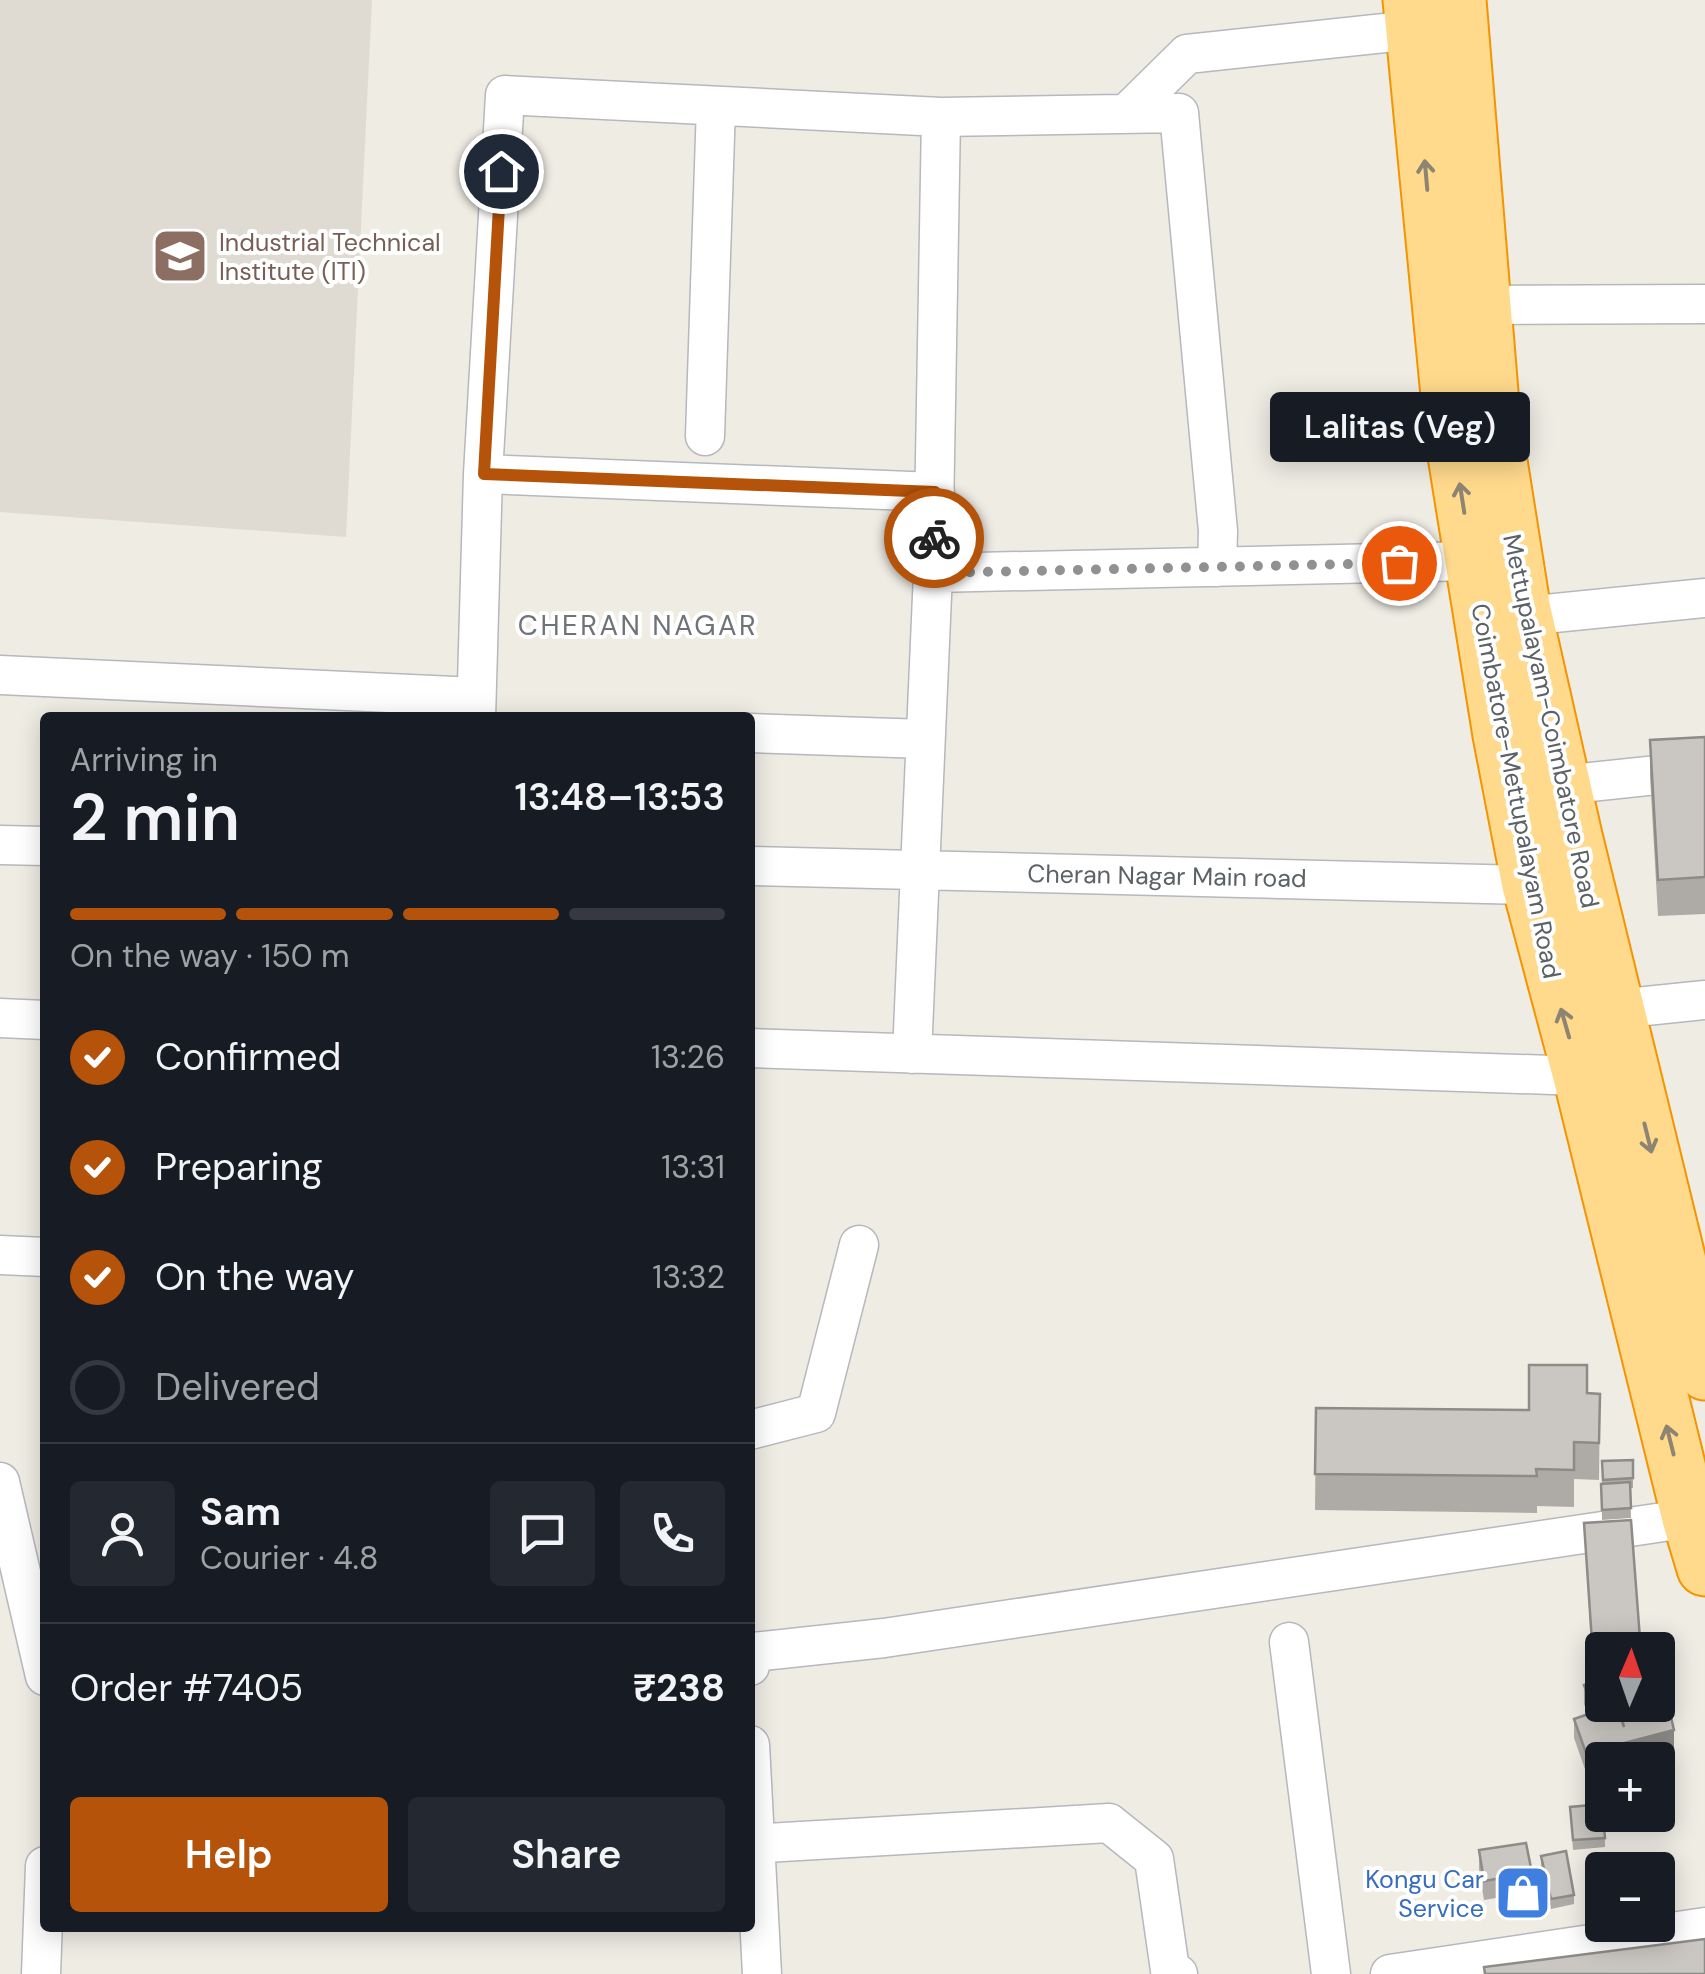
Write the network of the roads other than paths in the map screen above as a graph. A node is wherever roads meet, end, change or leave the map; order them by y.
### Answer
1 (1458, 0) edge
2 (1412, 15) edge
3 (716, 106) junction
4 (1126, 114) junction
5 (941, 116) junction
6 (1705, 304) edge
7 (1482, 306) junction
8 (705, 436) dead end
9 (484, 474) junction
10 (935, 492) junction
11 (1472, 561) junction
12 (1216, 567) junction
13 (933, 573) junction
14 (1705, 598) edge
15 (1524, 616) junction
16 (0, 674) edge
17 (476, 707) edge
18 (755, 732) edge
19 (926, 739) junction
20 (1705, 770) edge
21 (1562, 786) junction
22 (0, 844) edge
23 (40, 846) edge
24 (755, 866) edge
25 (920, 870) junction
26 (1583, 875) junction
27 (1530, 886) junction
28 (1705, 1000) edge
29 (1617, 1009) junction
30 (0, 1018) edge
31 (40, 1020) edge
32 (755, 1048) edge
33 (912, 1054) junction
34 (1581, 1076) junction
35 (859, 1245) dead end
36 (0, 1256) edge
37 (40, 1257) edge
38 (1705, 1372) edge
39 (755, 1429) edge
40 (0, 1482) edge
41 (1697, 1543) edge
42 (1289, 1642) dead end
43 (40, 1654) edge
44 (755, 1656) edge
45 (755, 1844) edge
46 (755, 1873) edge
47 (1705, 1927) edge
48 (43, 1932) edge
49 (41, 1974) edge
50 (762, 1974) edge
51 (1178, 1974) edge
52 (1331, 1974) edge
53 (1390, 1974) edge

1 - 7 highway, Mettupalayam-Coimbatore Road
2 - 4 street
11 -> 2 highway, Coimbatore-Mettupalayam Road
3 - 5 street
3 - 8 street
3 - 9 street
4 - 5 street
4 - 12 street
5 - 10 street
6 - 7 street
7 - 15 highway, Mettupalayam-Coimbatore Road
9 - 10 street
9 - 17 street
10 - 13 street
11 - 12 street
11 - 27 highway, Coimbatore-Mettupalayam Road
12 - 13 street
13 - 19 street
14 - 15 street
15 - 21 highway, Mettupalayam-Coimbatore Road
16 - 17 street
18 - 19 street
19 - 25 street
20 - 21 street
21 - 26 highway, Mettupalayam-Coimbatore Road
22 - 23 street
24 - 25 street, Cheran Nagar Main road
25 - 27 street, Cheran Nagar Main road
25 - 33 street
26 - 27 street, Cheran Nagar Main road
26 - 29 highway, Mettupalayam-Coimbatore Road
34 -> 27 highway, Coimbatore-Mettupalayam Road
28 - 29 street
29 -> 38 highway, Mettupalayam-Coimbatore Road
30 - 31 street
32 - 33 street
33 - 34 street
41 -> 34 highway, Coimbatore-Mettupalayam Road
35 - 39 street
36 - 37 street
40 - 43 street
41 - 44 street
42 - 52 street
45 - 51 street
46 - 50 street
47 - 53 street
48 - 49 street

